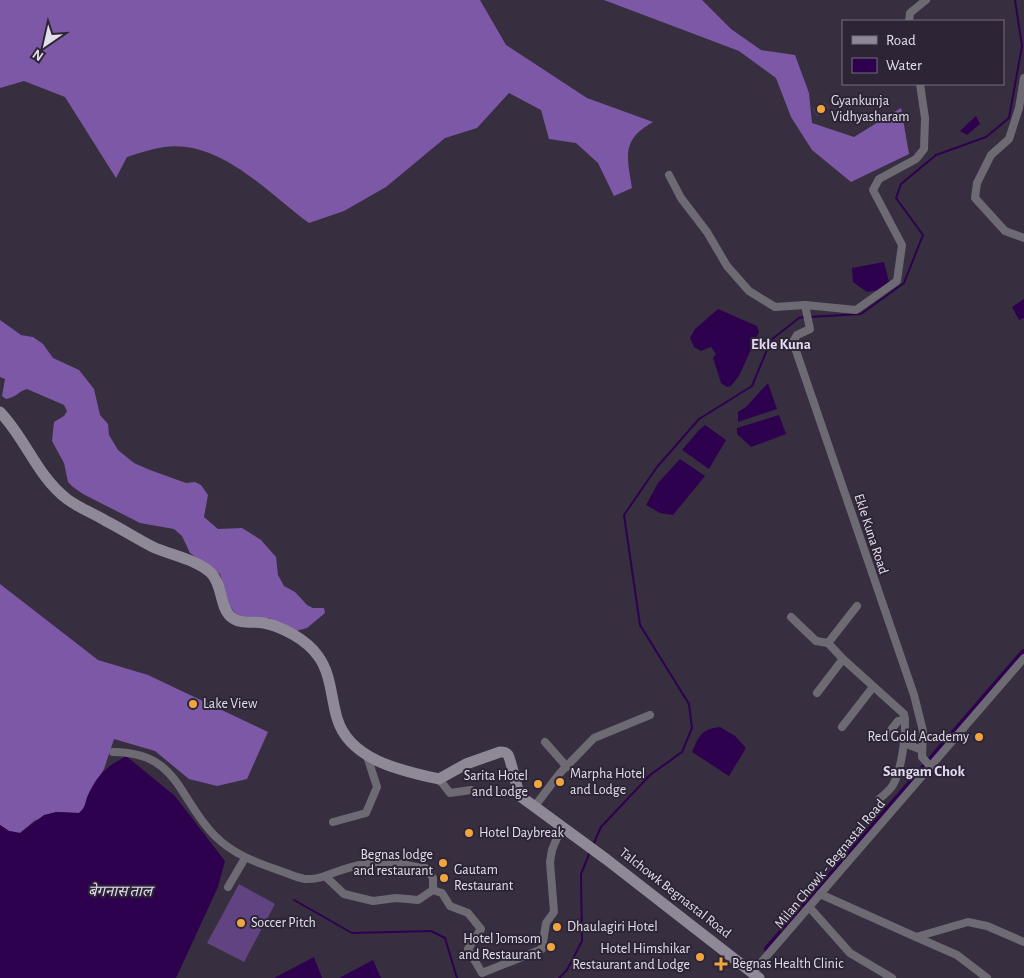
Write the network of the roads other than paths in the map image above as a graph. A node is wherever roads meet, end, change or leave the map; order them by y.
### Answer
1 (926, 0) edge
2 (909, 20) edge
3 (1024, 78) edge
4 (920, 85) edge
5 (669, 175) dead end
6 (1024, 238) edge
7 (805, 306) junction
8 (0, 412) edge
9 (857, 606) dead end
10 (791, 617) dead end
11 (828, 643) junction
12 (1024, 658) edge
13 (843, 659) junction
14 (873, 687) junction
15 (817, 693) dead end
16 (650, 715) dead end
17 (905, 719) junction
18 (842, 727) dead end
19 (887, 735) dead end
20 (545, 742) dead end
21 (904, 743) junction
22 (113, 752) dead end
23 (922, 753) junction
24 (367, 756) junction
25 (930, 766) junction
26 (568, 767) junction
27 (439, 779) junction
28 (471, 790) dead end
29 (880, 799) dead end
30 (535, 806) junction
31 (333, 822) dead end
32 (566, 830) junction
33 (245, 858) junction
34 (325, 876) junction
35 (228, 887) dead end
36 (434, 890) junction
37 (820, 894) junction
38 (810, 908) junction
39 (916, 937) junction
40 (1024, 942) edge
41 (755, 976) edge
42 (892, 978) edge
43 (988, 978) edge

1 - 2 street
3 - 6 street
4 - 7 street
5 - 7 street
7 - 23 street, Ekle Kuna Road
8 - 24 main road
9 - 11 street
10 - 11 street
11 - 13 street
12 - 25 street, Milan Chowk - Begnastal Road
13 - 14 street
13 - 15 street
14 - 17 street
14 - 18 street
16 - 26 street
17 - 19 street
17 - 21 street
20 - 26 street
21 - 23 street
21 - 29 street
22 - 33 street
23 - 25 street
24 - 27 main road
24 - 31 street
25 - 37 street, Milan Chowk - Begnastal Road
26 - 30 street
27 - 28 street
27 - 30 main road, Talchowk Begnastal Road
30 - 32 main road, Talchowk Begnastal Road
32 - 36 street
32 - 41 main road, Talchowk Begnastal Road
33 - 34 street
33 - 35 street
34 - 36 street
34 - 36 street
37 - 38 street, Milan Chowk - Begnastal Road
37 - 39 street
38 - 41 street, Milan Chowk - Begnastal Road
38 - 42 street
39 - 40 street
39 - 43 street

